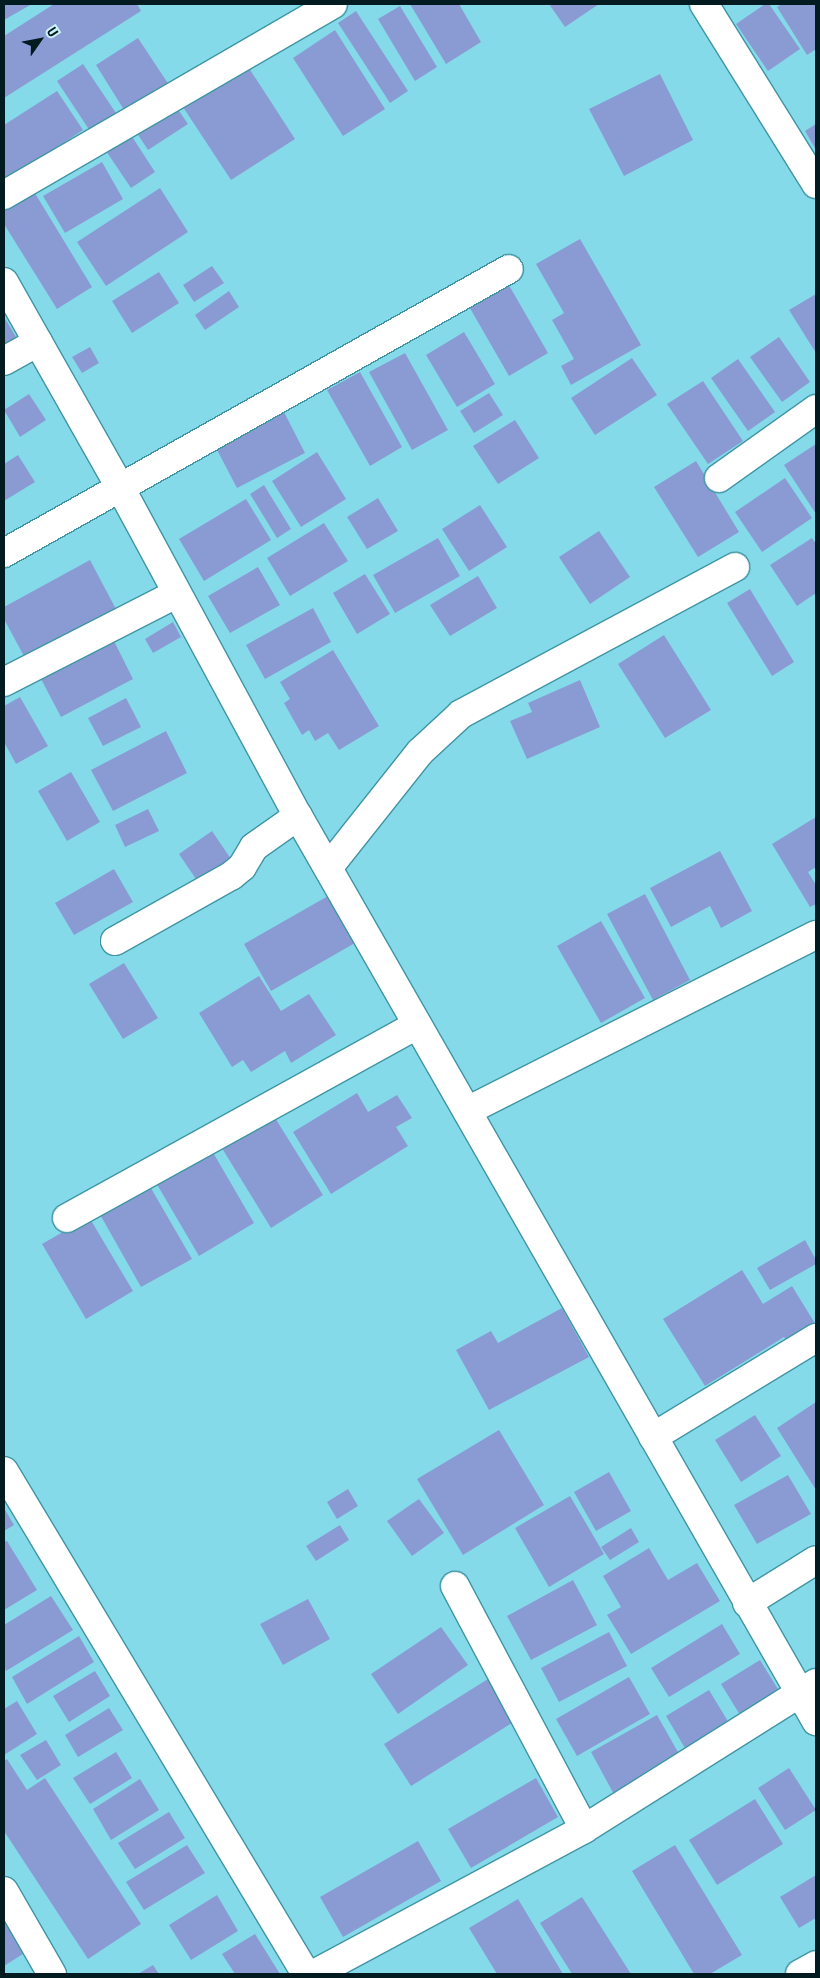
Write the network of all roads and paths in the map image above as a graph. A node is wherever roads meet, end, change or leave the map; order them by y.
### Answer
1 (333, 4) edge
2 (704, 4) edge
3 (813, 178) edge
4 (4, 195) edge
5 (509, 269) dead end
6 (4, 282) edge
7 (38, 342) junction
8 (4, 361) edge
9 (816, 409) edge
10 (719, 478) dead end
11 (121, 489) junction
12 (4, 554) edge
13 (735, 567) dead end
14 (176, 594) junction
15 (4, 682) edge
16 (300, 821) junction
17 (323, 860) junction
18 (816, 935) edge
19 (115, 941) dead end
20 (417, 1026) junction
21 (467, 1110) junction
22 (67, 1218) dead end
23 (816, 1338) edge
24 (653, 1437) junction
25 (4, 1471) edge
26 (816, 1560) edge
27 (455, 1586) dead end
28 (747, 1602) junction
29 (808, 1687) edge
30 (816, 1721) edge
31 (584, 1829) junction
32 (4, 1891) edge
33 (816, 1965) edge
34 (52, 1974) edge
35 (306, 1974) edge
36 (314, 1974) edge
37 (800, 1974) edge

1 - 4 street
2 - 3 street
5 - 11 street
6 - 7 street
7 - 8 street
7 - 11 street
9 - 10 street
11 - 12 street
11 - 14 street
13 - 17 street
14 - 15 street
14 - 16 street
16 - 17 street
16 - 19 street
17 - 20 street
18 - 21 street
20 - 21 street
20 - 22 street
21 - 24 street
23 - 24 street
24 - 28 street
25 - 35 street
26 - 28 street
27 - 31 street
28 - 29 street
29 - 30 street
29 - 31 street
31 - 36 street
32 - 34 street
33 - 37 street

